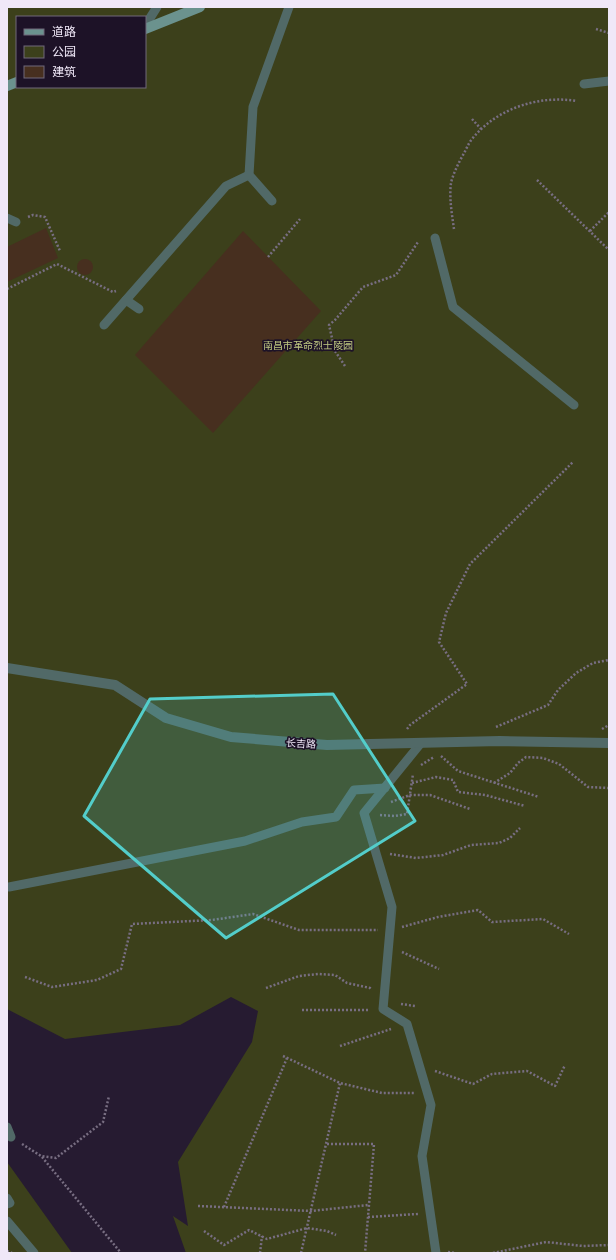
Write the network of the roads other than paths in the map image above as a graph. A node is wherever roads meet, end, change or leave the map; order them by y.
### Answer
1 (157, 7) edge
2 (200, 7) edge
3 (290, 7) edge
4 (146, 24) edge
5 (146, 29) edge
6 (609, 81) edge
7 (584, 84) dead end
8 (249, 175) junction
9 (272, 201) dead end
10 (7, 218) edge
11 (16, 222) road end
12 (435, 238) dead end
13 (126, 300) junction
14 (139, 309) dead end
15 (104, 325) dead end
16 (574, 405) dead end
17 (7, 668) edge
18 (421, 743) junction
19 (609, 743) edge
20 (385, 788) junction
21 (9, 887) dead end
22 (7, 1127) edge
23 (11, 1137) road end
24 (7, 1198) edge
25 (7, 1204) edge
26 (7, 1221) edge
27 (34, 1253) edge
28 (436, 1253) edge

1 - 4 lane
2 - 5 street
3 - 8 lane
6 - 7 lane
8 - 9 lane
8 - 13 lane
10 - 11 lane
12 - 16 lane
13 - 14 lane
13 - 15 lane
17 - 18 street, 长吉路
18 - 19 street, 长吉路
18 - 20 lane
20 - 21 lane
20 - 28 lane
22 - 23 lane
24 - 25 lane
26 - 27 lane

